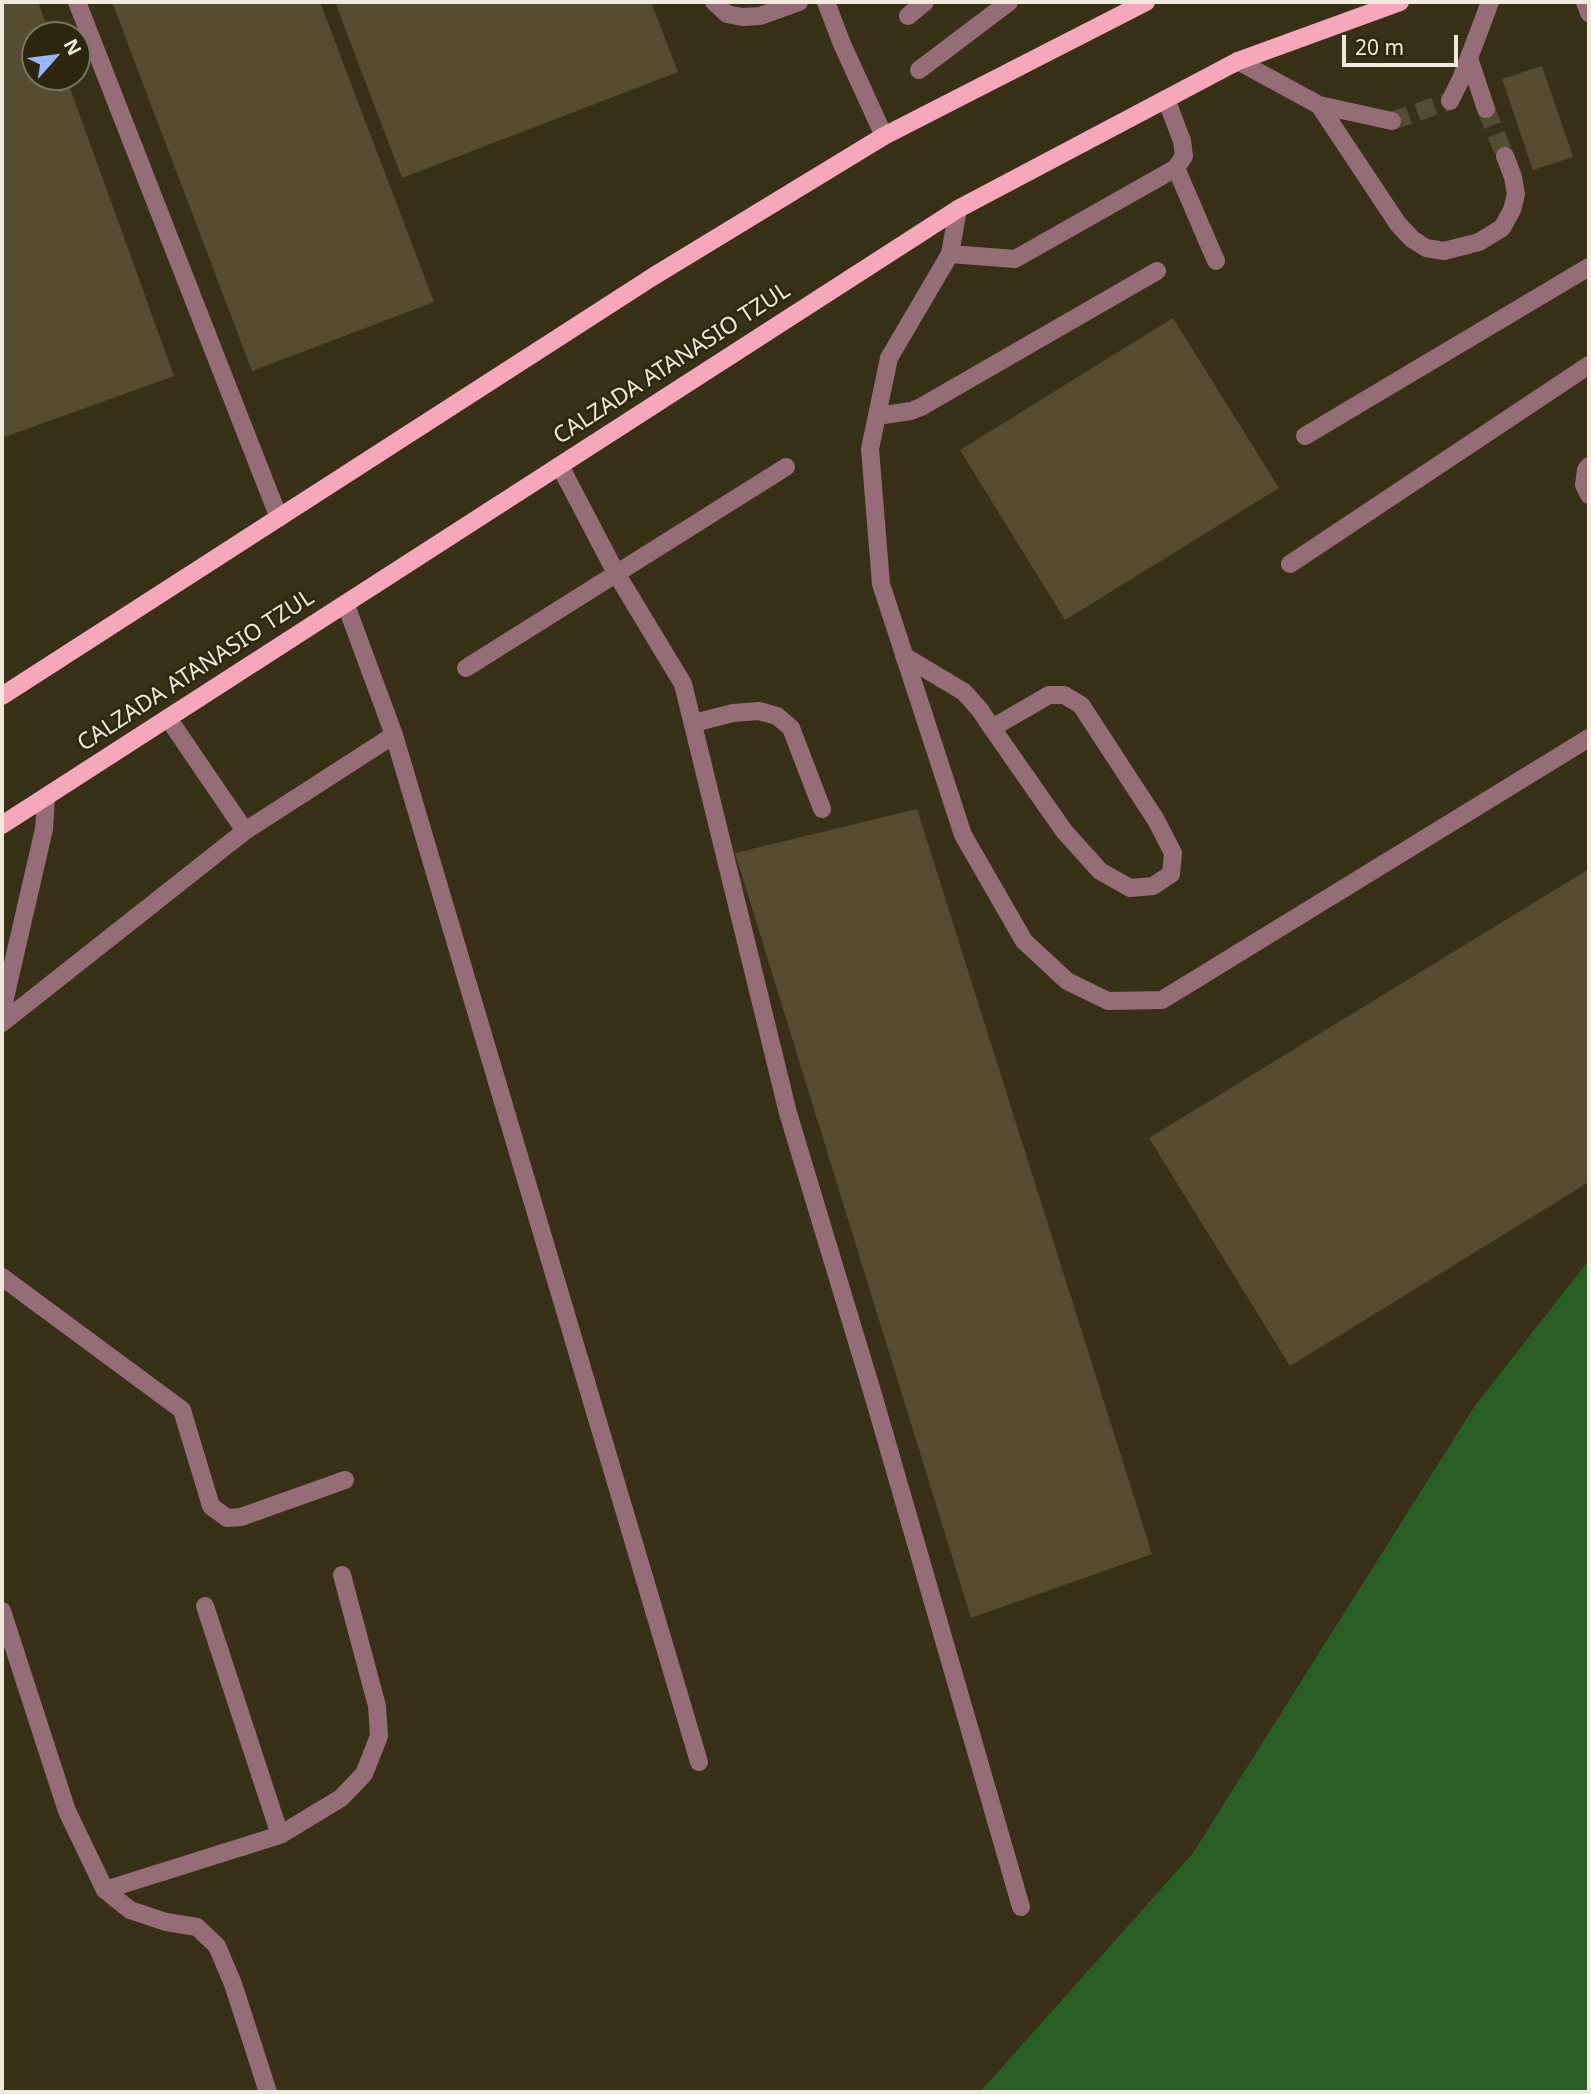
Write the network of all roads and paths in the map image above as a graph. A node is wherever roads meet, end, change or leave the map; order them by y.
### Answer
1 (77, 2) edge
2 (714, 2) edge
3 (800, 2) edge
4 (826, 2) edge
5 (925, 2) edge
6 (1009, 2) edge
7 (1146, 2) edge
8 (1400, 2) edge
9 (1490, 2) edge
10 (1585, 2) edge
11 (1589, 13) edge
12 (908, 16) dead end
13 (1469, 58) junction
14 (1238, 61) junction
15 (919, 70) dead end
16 (1166, 99) junction
17 (1450, 101) dead end
18 (1319, 105) junction
19 (1486, 109) tunnel mouth
20 (1392, 121) tunnel mouth
21 (884, 136) junction
22 (1505, 156) tunnel mouth
23 (1175, 168) junction
24 (958, 209) junction
25 (950, 254) junction
26 (1216, 261) dead end
27 (1589, 267) edge
28 (1157, 271) dead end
29 (1589, 365) edge
30 (877, 416) junction
31 (1305, 436) dead end
32 (560, 466) junction
33 (786, 467) dead end
34 (1589, 467) edge
35 (1589, 495) edge
36 (279, 518) junction
37 (1290, 564) dead end
38 (616, 572) junction
39 (346, 605) junction
40 (904, 656) junction
41 (466, 668) dead end
42 (2, 696) edge
43 (168, 718) junction
44 (694, 723) junction
45 (992, 728) junction
46 (394, 735) junction
47 (1589, 738) edge
48 (46, 797) junction
49 (822, 809) dead end
50 (2, 825) edge
51 (245, 831) junction
52 (2, 1011) edge
53 (2, 1023) edge
54 (2, 1277) edge
55 (345, 1480) dead end
56 (342, 1575) dead end
57 (205, 1606) dead end
58 (2, 1611) edge
59 (699, 1762) dead end
60 (280, 1835) junction
61 (105, 1890) junction
62 (1021, 1907) dead end
63 (268, 2092) edge

1 - 36 lane
2 - 3 lane
4 - 21 lane
5 - 12 lane
6 - 15 lane
7 - 21 main road
8 - 14 main road, CALZADA ATANASIO TZUL
9 - 13 lane
10 - 11 lane
13 - 17 lane
13 - 19 lane
14 - 16 main road, CALZADA ATANASIO TZUL
14 - 18 lane
16 - 23 lane
16 - 24 main road, CALZADA ATANASIO TZUL
18 - 20 lane
18 - 22 lane
21 - 36 main road
23 - 25 lane
23 - 26 lane
24 - 25 lane
24 - 32 main road, CALZADA ATANASIO TZUL
25 - 30 lane
27 - 31 lane
28 - 30 lane
29 - 37 lane
30 - 40 lane
32 - 38 lane
32 - 39 main road, CALZADA ATANASIO TZUL
33 - 38 lane
34 - 35 lane
36 - 42 main road
38 - 41 lane
38 - 44 lane
39 - 43 main road, CALZADA ATANASIO TZUL
39 - 46 lane
40 - 45 lane
40 - 47 lane
43 - 48 main road, CALZADA ATANASIO TZUL
43 - 51 lane
44 - 49 lane
44 - 62 lane
45 - 45 lane
46 - 51 lane
46 - 59 lane
48 - 50 main road, CALZADA ATANASIO TZUL
48 - 52 lane
51 - 53 lane
54 - 55 lane
56 - 60 lane
57 - 60 lane
58 - 61 lane
60 - 61 lane
61 - 63 lane

